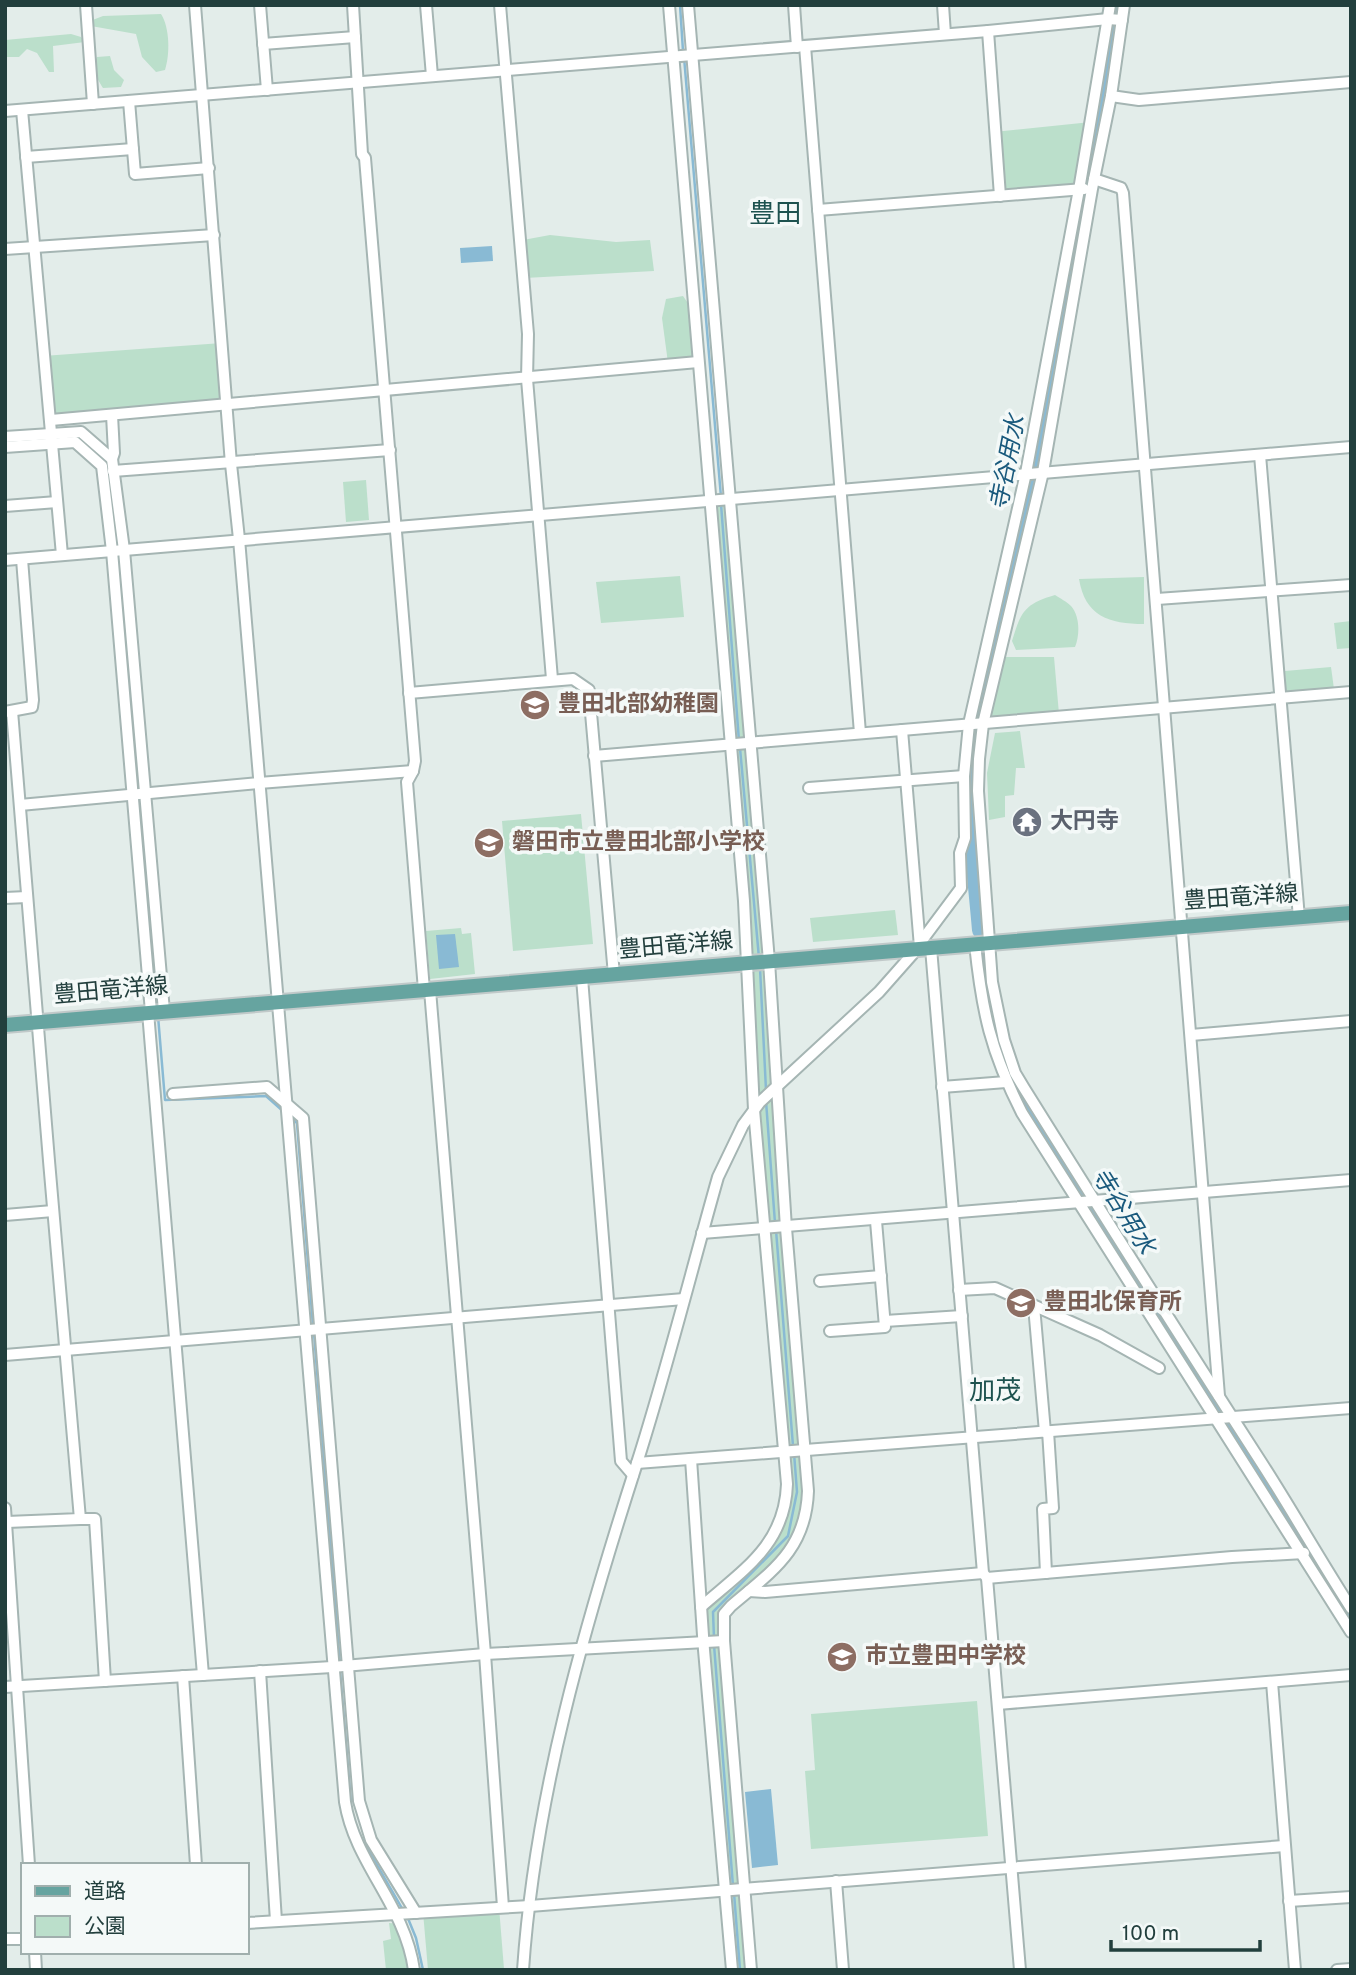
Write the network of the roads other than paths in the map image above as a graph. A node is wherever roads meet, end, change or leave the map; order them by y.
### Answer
1 (86, 5) edge
2 (195, 5) edge
3 (260, 5) edge
4 (353, 5) edge
5 (426, 5) edge
6 (500, 5) edge
7 (669, 5) edge
8 (688, 5) edge
9 (794, 5) edge
10 (943, 5) edge
11 (1110, 5) edge
12 (1125, 5) edge
13 (1115, 19) junction
14 (988, 31) junction
15 (945, 34) junction
16 (355, 37) junction
17 (264, 44) junction
18 (801, 47) junction
19 (692, 55) junction
20 (673, 57) junction
21 (506, 69) junction
22 (432, 76) junction
23 (1351, 82) edge
24 (359, 83) junction
25 (267, 90) junction
26 (203, 95) junction
27 (1111, 96) junction
28 (129, 101) junction
29 (93, 104) junction
30 (22, 110) junction
31 (5, 111) edge
32 (133, 149) junction
33 (26, 157) junction
34 (209, 168) junction
35 (1087, 187) junction
36 (1000, 196) junction
37 (818, 211) junction
38 (214, 235) junction
39 (33, 248) junction
40 (5, 249) edge
41 (698, 362) junction
42 (527, 379) junction
43 (384, 390) junction
44 (227, 405) junction
45 (112, 415) junction
46 (51, 420) junction
47 (5, 437) edge
48 (52, 438) junction
49 (5, 447) edge
50 (1351, 447) edge
51 (390, 450) junction
52 (1260, 455) junction
53 (112, 459) junction
54 (231, 464) junction
55 (1145, 464) junction
56 (113, 471) junction
57 (1034, 472) junction
58 (840, 489) junction
59 (730, 498) junction
60 (711, 501) junction
61 (57, 502) junction
62 (5, 506) edge
63 (539, 515) junction
64 (397, 526) junction
65 (239, 539) junction
66 (118, 550) junction
67 (62, 555) junction
68 (22, 559) junction
69 (5, 560) edge
70 (1351, 584) edge
71 (1272, 592) junction
72 (1157, 599) junction
73 (552, 679) junction
74 (1351, 692) edge
75 (409, 693) junction
76 (1282, 698) junction
77 (1166, 708) junction
78 (9, 711) edge
79 (969, 724) junction
80 (982, 724) junction
81 (902, 730) junction
82 (860, 733) junction
83 (750, 743) junction
84 (731, 745) junction
85 (594, 756) junction
86 (413, 771) junction
87 (964, 776) junction
88 (906, 782) junction
89 (259, 783) junction
90 (809, 788) dead end
91 (139, 794) junction
92 (20, 805) junction
93 (27, 897) junction
94 (5, 898) edge
95 (1351, 913) edge
96 (1298, 918) junction
97 (1182, 926) junction
98 (981, 943) junction
99 (922, 947) junction
100 (757, 963) junction
101 (614, 975) junction
102 (582, 978) junction
103 (427, 990) junction
104 (277, 1002) junction
105 (155, 1011) junction
106 (1351, 1021) edge
107 (39, 1022) junction
108 (5, 1025) edge
109 (1191, 1035) junction
110 (1006, 1082) junction
111 (778, 1084) junction
112 (942, 1087) junction
113 (173, 1094) dead end
114 (286, 1102) junction
115 (754, 1110) junction
116 (1351, 1180) edge
117 (1204, 1192) junction
118 (1087, 1202) junction
119 (53, 1211) junction
120 (952, 1214) junction
121 (5, 1215) edge
122 (876, 1221) junction
123 (786, 1228) junction
124 (766, 1229) junction
125 (702, 1233) junction
126 (881, 1276) junction
127 (820, 1281) dead end
128 (959, 1290) junction
129 (684, 1298) junction
130 (607, 1305) junction
131 (1034, 1306) junction
132 (962, 1317) junction
133 (458, 1318) junction
134 (885, 1321) junction
135 (320, 1329) junction
136 (305, 1330) junction
137 (830, 1331) dead end
138 (175, 1340) junction
139 (64, 1349) junction
140 (5, 1355) edge
141 (1159, 1368) dead end
142 (1219, 1399) junction
143 (1351, 1408) edge
144 (1230, 1417) junction
145 (1216, 1418) junction
146 (1046, 1431) junction
147 (972, 1438) junction
148 (805, 1451) junction
149 (785, 1452) junction
150 (691, 1459) junction
151 (637, 1463) junction
152 (633, 1475) junction
153 (5, 1508) edge
154 (80, 1519) junction
155 (7, 1522) edge
156 (1308, 1553) junction
157 (1046, 1573) junction
158 (985, 1576) junction
159 (729, 1582) junction
160 (745, 1594) junction
161 (701, 1607) junction
162 (1351, 1608) edge
163 (1351, 1632) edge
164 (724, 1641) junction
165 (703, 1642) junction
166 (582, 1649) junction
167 (485, 1654) junction
168 (349, 1664) junction
169 (332, 1667) junction
170 (260, 1671) junction
171 (203, 1675) junction
172 (1351, 1675) edge
173 (183, 1676) junction
174 (105, 1681) junction
175 (1272, 1682) junction
176 (18, 1686) junction
177 (5, 1687) edge
178 (998, 1704) junction
179 (1284, 1846) junction
180 (29, 1863) edge
181 (196, 1863) edge
182 (1012, 1867) junction
183 (836, 1881) junction
184 (745, 1889) junction
185 (725, 1891) junction
186 (1351, 1897) edge
187 (1289, 1901) junction
188 (527, 1906) junction
189 (503, 1907) junction
190 (416, 1913) junction
191 (398, 1914) junction
192 (276, 1921) junction
193 (248, 1923) edge
194 (1351, 1969) edge
195 (414, 1970) edge
196 (523, 1970) edge
197 (732, 1970) edge
198 (751, 1970) edge
199 (843, 1970) edge
200 (1020, 1970) edge
201 (1295, 1970) edge
202 (1336, 1970) edge

1 - 29 street
2 - 26 street
3 - 17 street
4 - 16 street
5 - 22 street
6 - 21 street
7 - 20 street
8 - 19 street
9 - 18 street
10 - 15 street
11 - 13 street
12 - 13 street
13 - 14 street
13 - 27 street
13 - 35 street
14 - 15 street
14 - 36 street
15 - 18 street
16 - 17 street
16 - 24 street
17 - 25 street
18 - 19 street
18 - 37 street
19 - 20 street
19 - 59 street
20 - 21 street
20 - 41 street
21 - 22 street
21 - 42 street
22 - 24 street
23 - 27 street
24 - 25 street
24 - 43 street
25 - 26 street
26 - 28 street
26 - 34 street
27 - 35 street
28 - 29 street
28 - 32 street
29 - 30 street
30 - 31 street
30 - 33 street
32 - 33 street
32 - 34 street
33 - 39 street
34 - 38 street
35 - 36 street
35 - 55 street
35 - 57 street
35 - 57 street
36 - 37 street
37 - 58 street
38 - 39 street
38 - 44 street
39 - 40 street
39 - 46 street
41 - 42 street
41 - 60 street
42 - 43 street
42 - 63 street
43 - 44 street
43 - 51 street
44 - 45 street
44 - 54 street
45 - 46 street
45 - 53 street
46 - 48 street
47 - 48 street
48 - 49 street
48 - 53 street
48 - 61 street
48 - 66 street
50 - 52 street
51 - 54 street
51 - 64 street
52 - 55 street
52 - 71 street
53 - 56 street
54 - 56 street
54 - 65 street
55 - 57 street
55 - 72 street
56 - 66 street
57 - 58 street
57 - 79 street
57 - 80 street
58 - 59 street
58 - 82 street
59 - 60 street
59 - 83 street
60 - 63 street
60 - 84 street
61 - 62 street
61 - 67 street
63 - 64 street
63 - 73 street
64 - 65 street
64 - 75 street
65 - 66 street
65 - 89 street
66 - 67 street
66 - 91 street
67 - 68 street
68 - 69 street
68 - 78 street
70 - 71 street
71 - 72 street
71 - 76 street
72 - 77 street
73 - 75 street
73 - 85 street
74 - 76 street
75 - 86 street
76 - 77 street
76 - 96 street
77 - 80 street
77 - 97 street
78 - 92 street
79 - 80 street
79 - 81 street
79 - 87 street
80 - 98 street
81 - 82 street
81 - 88 street
82 - 83 street
83 - 84 street
83 - 100 street
84 - 85 street
84 - 100 street
85 - 101 street
86 - 89 street
86 - 103 street
87 - 88 street
87 - 99 street
88 - 90 street
88 - 99 street
89 - 91 street
89 - 104 street
91 - 92 street
91 - 105 street
92 - 93 street
93 - 94 street
93 - 107 street
95 - 96 main road, 豊田竜洋線
96 - 97 main road, 豊田竜洋線
97 - 98 main road, 豊田竜洋線
97 - 109 street
98 - 99 main road, 豊田竜洋線
98 - 110 street
98 - 118 street
99 - 100 main road, 豊田竜洋線
99 - 111 street
99 - 112 street
100 - 101 main road, 豊田竜洋線
100 - 111 street
100 - 115 street
101 - 102 main road, 豊田竜洋線
102 - 103 main road, 豊田竜洋線
102 - 130 street
103 - 104 main road, 豊田竜洋線
103 - 133 street
104 - 105 main road, 豊田竜洋線
104 - 114 street
105 - 107 main road, 豊田竜洋線
105 - 138 street
106 - 109 street
107 - 108 main road, 豊田竜洋線
107 - 119 street
109 - 117 street
110 - 112 street
110 - 118 street
111 - 115 street
111 - 123 street
112 - 120 street
113 - 114 street
114 - 135 street
114 - 136 street
115 - 124 street
115 - 125 street
116 - 117 street
117 - 118 street
117 - 142 street
118 - 120 street
118 - 142 street
118 - 145 street
119 - 121 street
119 - 139 street
120 - 122 street
120 - 128 street
122 - 123 street
122 - 126 street
123 - 124 street
123 - 148 street
124 - 125 street
124 - 149 street
125 - 129 street
126 - 127 street
126 - 134 street
128 - 131 street
128 - 132 street
129 - 130 street
129 - 151 street
130 - 133 street
130 - 152 street
131 - 141 street
131 - 146 street
132 - 134 street
132 - 147 street
133 - 135 street
133 - 167 street
134 - 137 street
135 - 136 street
135 - 168 street
136 - 138 street
136 - 169 street
138 - 139 street
138 - 171 street
139 - 140 street
139 - 154 street
142 - 144 street
143 - 144 street
144 - 145 street
144 - 156 street
145 - 146 street
145 - 156 street
146 - 147 street
146 - 157 street
147 - 148 street
147 - 158 street
148 - 149 street
148 - 160 street
149 - 150 street
149 - 159 street
150 - 151 street
150 - 161 street
151 - 152 street
152 - 166 street
153 - 155 street
154 - 155 street
154 - 174 street
155 - 176 street
156 - 157 street
156 - 162 street
156 - 163 street
157 - 158 street
158 - 160 street
158 - 178 street
159 - 160 street
159 - 161 street
160 - 164 street
161 - 165 street
164 - 165 street
164 - 184 street
165 - 166 street
165 - 185 street
166 - 167 street
166 - 188 street
167 - 168 street
167 - 189 street
168 - 169 street
168 - 190 street
169 - 170 street
169 - 191 street
170 - 171 street
170 - 192 street
171 - 173 street
172 - 175 street
173 - 174 street
173 - 181 street
174 - 176 street
175 - 178 street
175 - 179 street
176 - 177 street
176 - 180 street
178 - 182 street
179 - 182 street
179 - 187 street
182 - 183 street
182 - 200 street
183 - 184 street
183 - 199 street
184 - 185 street
184 - 198 street
185 - 188 street
185 - 197 street
186 - 187 street
187 - 201 street
188 - 189 street
188 - 196 street
189 - 190 street
190 - 191 street
191 - 192 street
191 - 195 street
192 - 193 street
194 - 202 street

